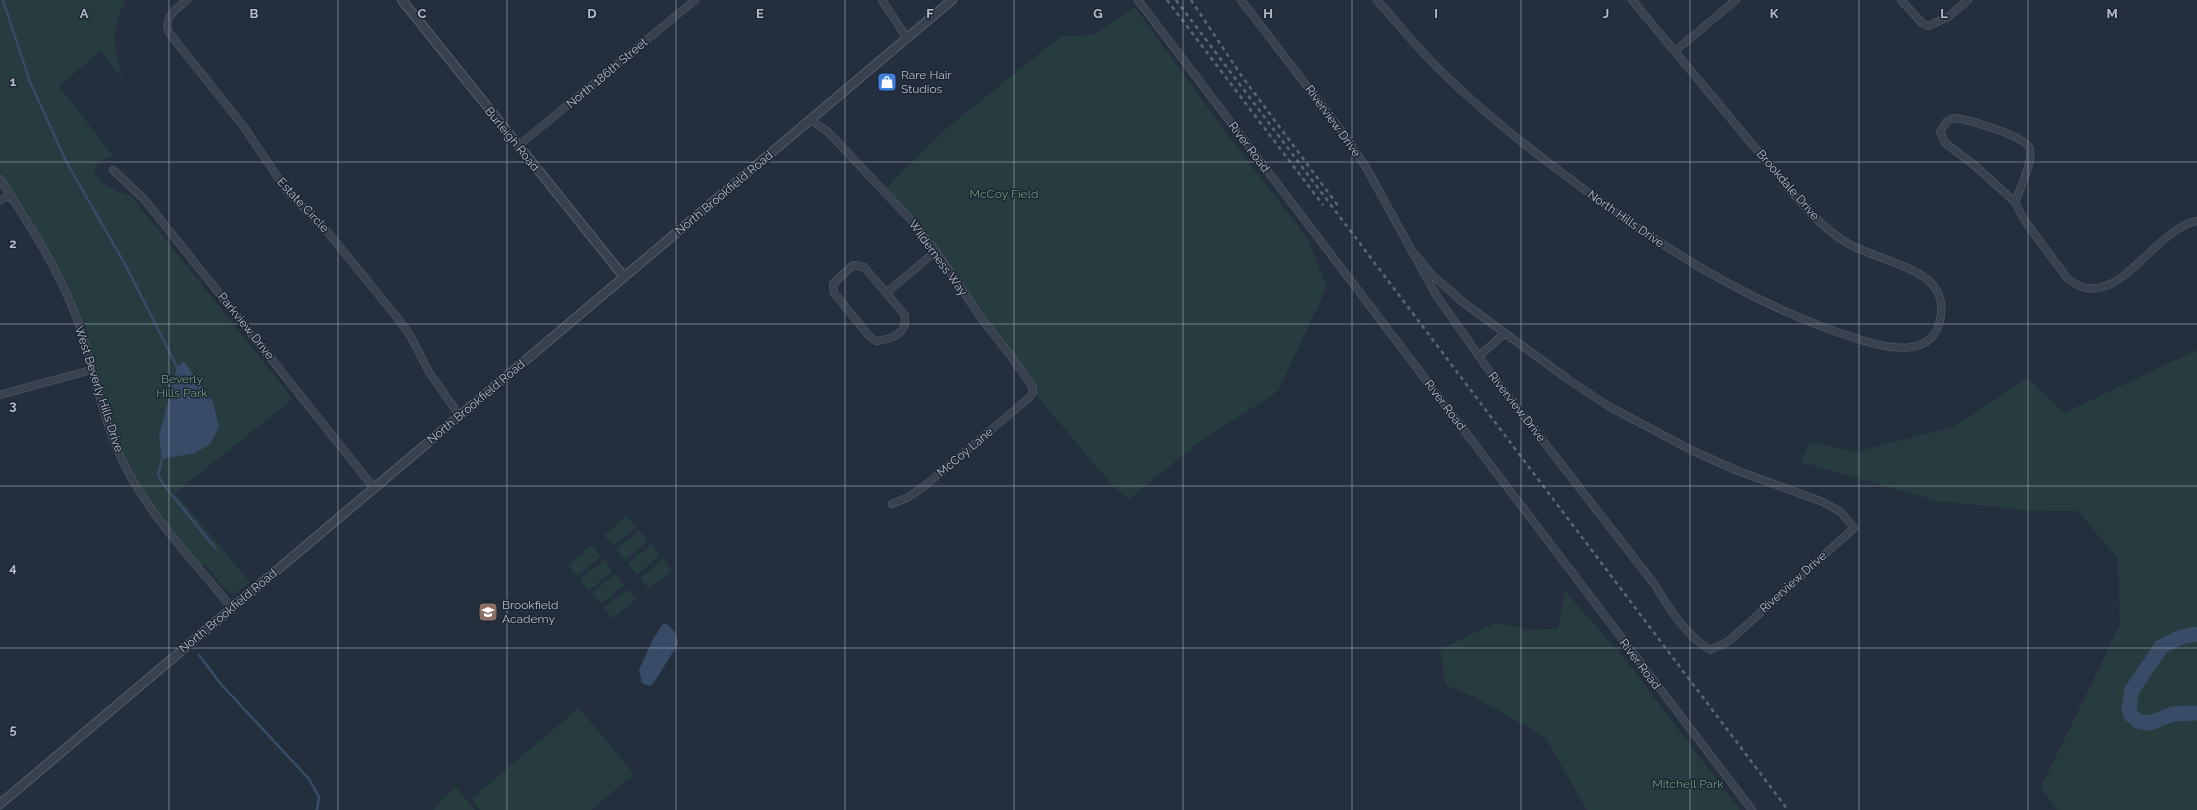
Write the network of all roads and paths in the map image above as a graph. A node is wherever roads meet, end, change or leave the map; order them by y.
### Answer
1 (187, 0) edge
2 (402, 0) edge
3 (695, 0) edge
4 (882, 0) edge
5 (952, 0) edge
6 (1138, 0) edge
7 (1241, 0) edge
8 (1632, 0) edge
9 (1736, 0) edge
10 (1901, 0) edge
11 (1968, 0) edge
12 (1382, 2) edge
13 (908, 38) junction
14 (1675, 52) junction
15 (811, 120) junction
16 (518, 146) junction
17 (112, 170) dead end
18 (0, 179) edge
19 (10, 195) junction
20 (0, 200) edge
21 (2016, 202) junction
22 (2197, 221) edge
23 (936, 251) junction
24 (1412, 251) junction
25 (624, 277) junction
26 (886, 293) junction
27 (1505, 333) junction
28 (1926, 340) joint
29 (1479, 356) junction
30 (91, 370) junction
31 (1033, 392) joint
32 (0, 395) edge
33 (459, 415) junction
34 (374, 488) junction
35 (892, 504) dead end
36 (231, 608) junction
37 (0, 804) edge
38 (1752, 810) edge

1 - 33 street, Estate Circle
2 - 16 street, Burleigh Road
3 - 16 street, North 186th Street
4 - 13 street
5 - 13 street, North Brookfield Road
6 - 38 street, River Road
7 - 24 street, Riverview Drive
8 - 14 street, Brookdale Drive
9 - 14 street
10 - 11 street
12 - 28 street, North Hills Drive
13 - 15 street, North Brookfield Road
14 - 28 street, Brookdale Drive
15 - 23 street, Wilderness Way
15 - 25 street, North Brookfield Road
16 - 25 street, Burleigh Road
17 - 34 street, Parkview Drive
18 - 19 street, West Beverly Hills Drive
19 - 20 street
19 - 30 street, West Beverly Hills Drive
21 - 21 street
21 - 22 street
23 - 26 street
23 - 31 street, Wilderness Way
24 - 27 street, Riverview Drive
24 - 29 street, Riverview Drive
25 - 33 street, North Brookfield Road
26 - 26 street
27 - 29 street
27 - 29 street, Riverview Drive
30 - 32 street
30 - 36 street, West Beverly Hills Drive
31 - 35 street, McCoy Lane
33 - 34 street, North Brookfield Road
34 - 36 street, North Brookfield Road
36 - 37 street, North Brookfield Road

